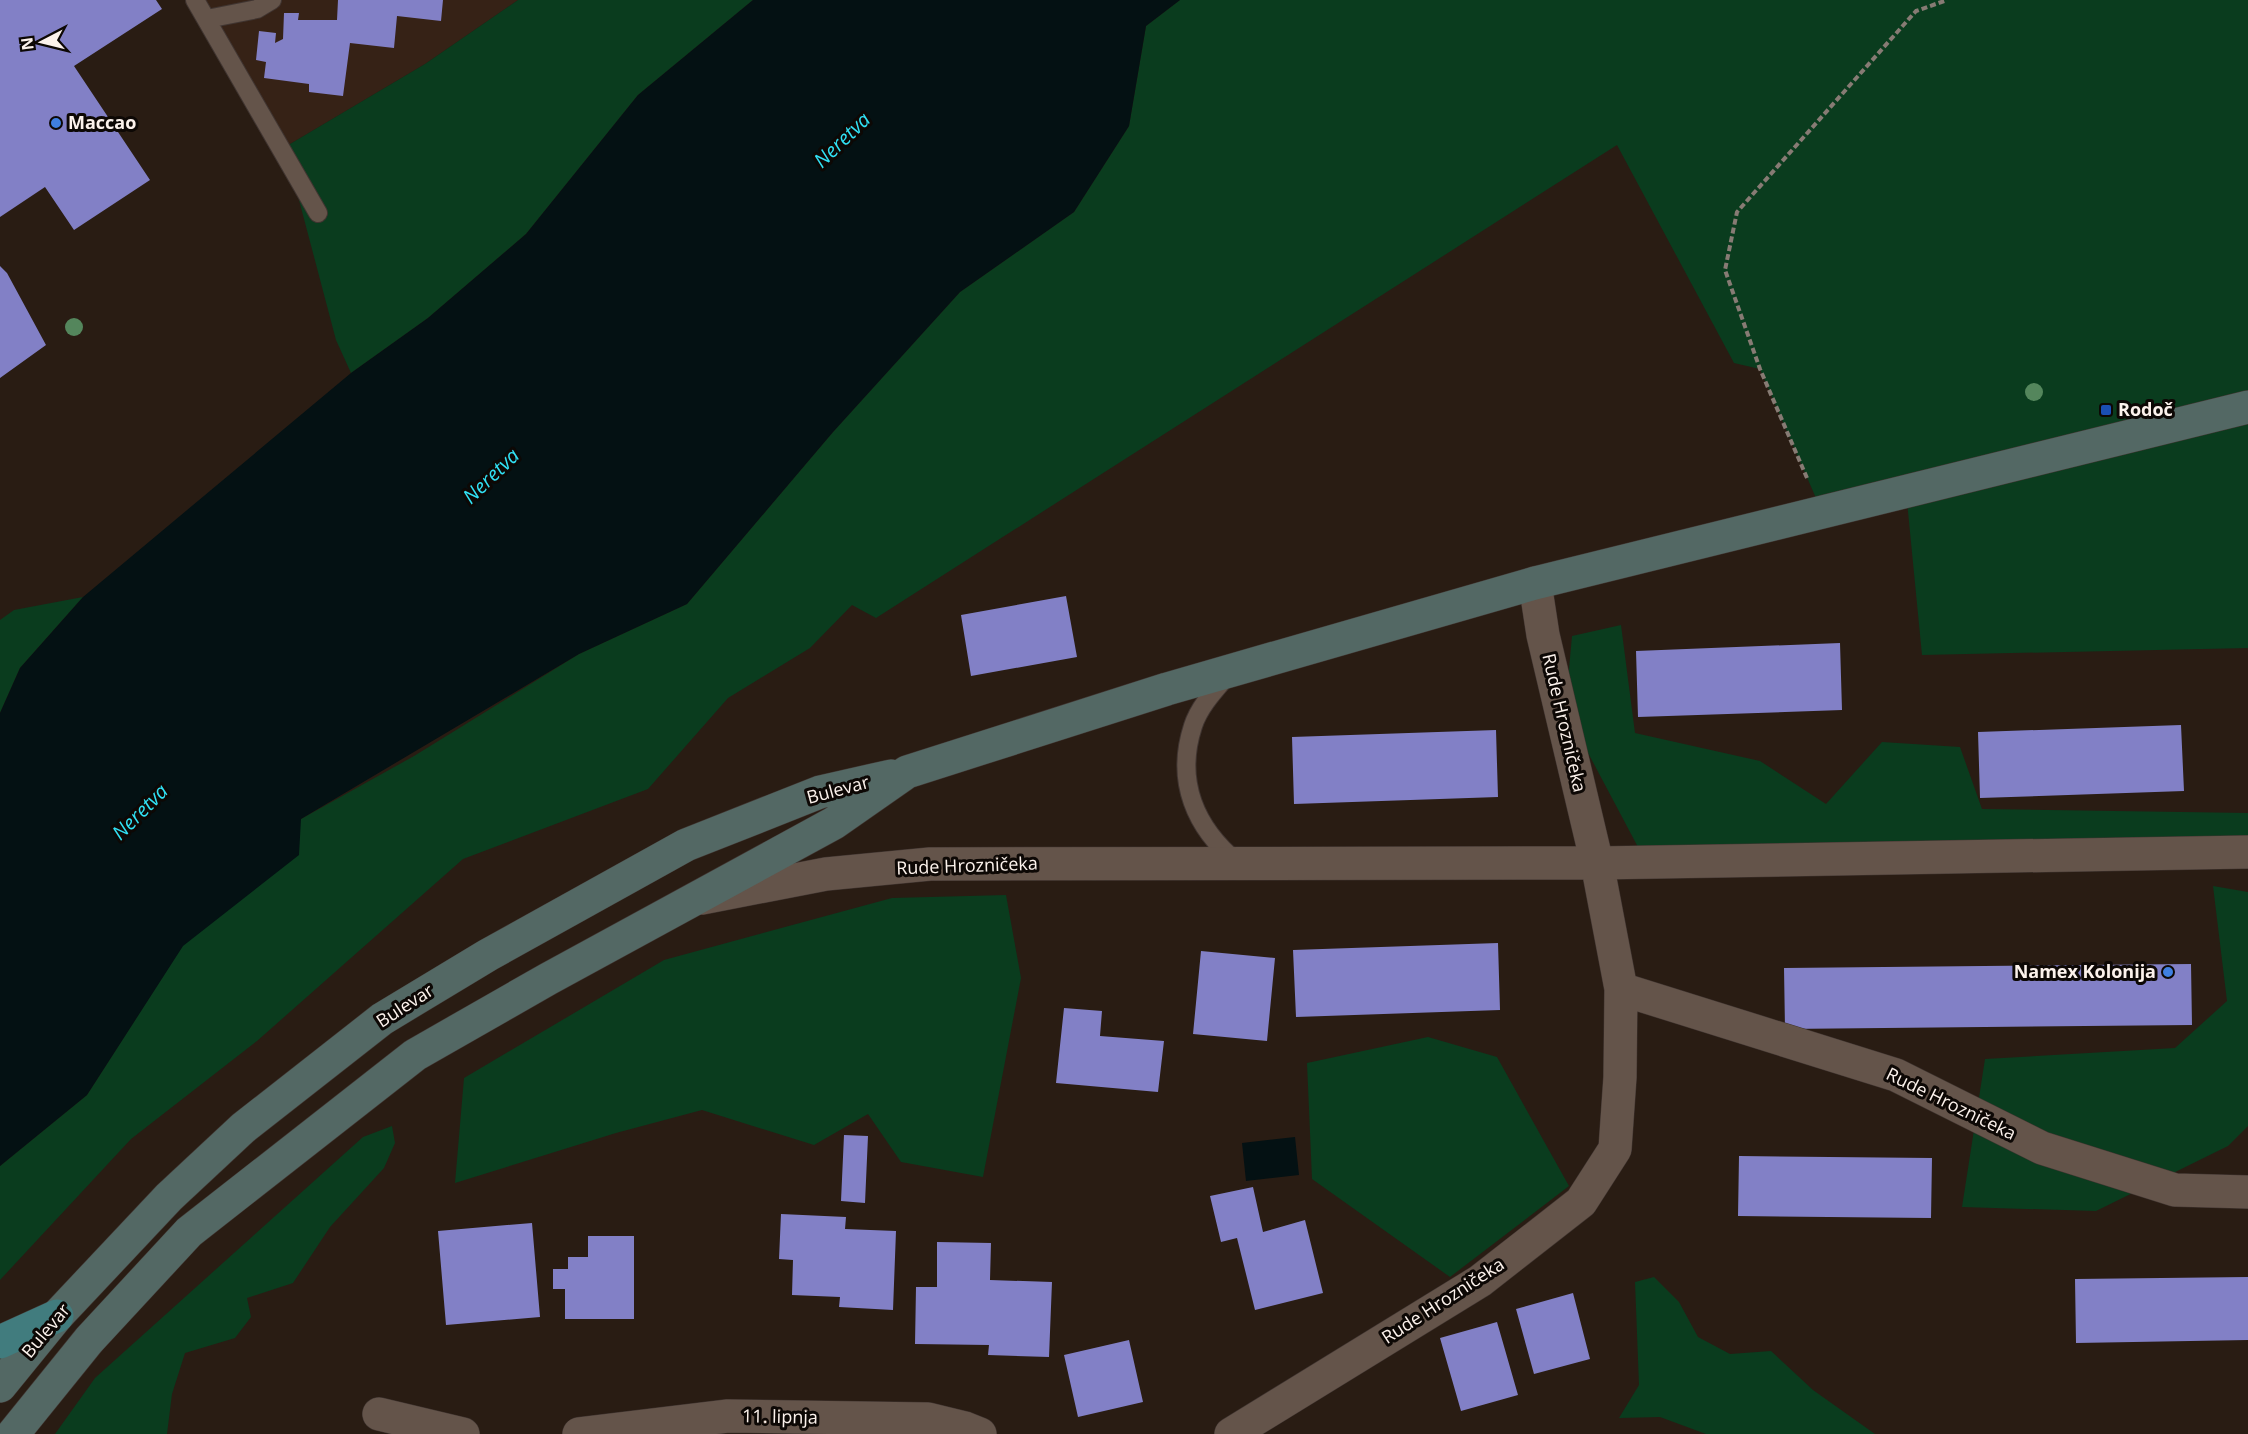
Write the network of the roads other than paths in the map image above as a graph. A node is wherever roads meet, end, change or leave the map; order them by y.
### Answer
1 (195, 0) edge
2 (272, 0) edge
3 (207, 19) junction
4 (318, 213) dead end
5 (2248, 407) edge
6 (1535, 583) junction
7 (1232, 669) junction
8 (908, 772) junction
9 (2248, 852) edge
10 (1597, 863) junction
11 (1239, 864) junction
12 (697, 899) junction
13 (1621, 989) junction
14 (2248, 1192) edge
15 (57, 1316) junction
16 (0, 1342) edge
17 (0, 1386) edge
18 (379, 1414) dead end
19 (13, 1434) edge
20 (463, 1434) edge
21 (579, 1434) edge
22 (980, 1434) edge
23 (1231, 1434) edge

1 - 3 lane
2 - 3 lane
3 - 4 lane
5 - 6 main road
6 - 7 main road
6 - 10 street, Rude Hrozničeka
7 - 8 main road
7 - 11 lane
8 - 12 main road
8 - 15 main road, Bulevar
9 - 10 street, Rude Hrozničeka
10 - 11 street, Rude Hrozničeka
10 - 13 street, Rude Hrozničeka
11 - 12 street, Rude Hrozničeka
12 - 19 main road
13 - 14 street, Rude Hrozničeka
13 - 23 street, Rude Hrozničeka
15 - 16 main road
15 - 17 main road, Bulevar
18 - 20 street
21 - 22 street, 11. lipnja

